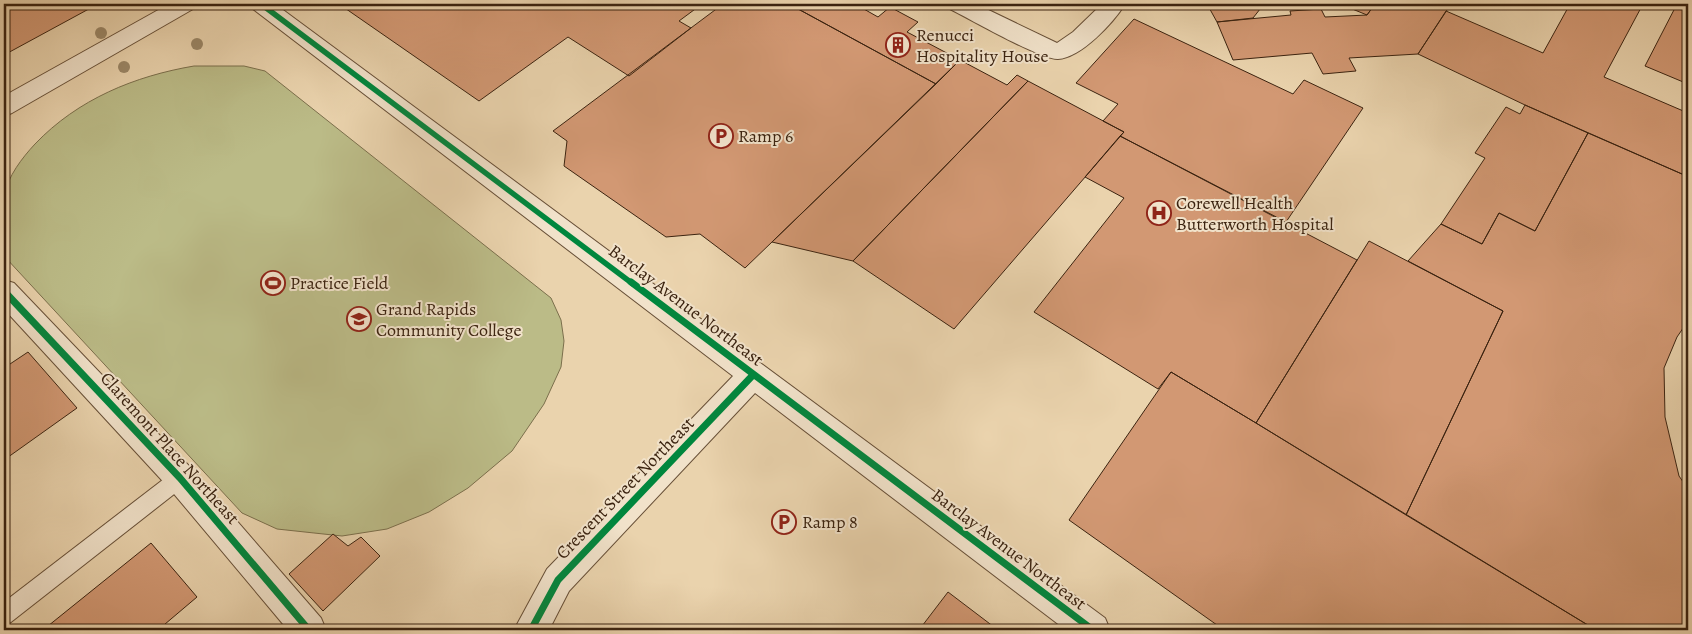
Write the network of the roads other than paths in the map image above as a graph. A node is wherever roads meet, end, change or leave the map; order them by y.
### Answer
1 (185, 4) edge
2 (261, 4) edge
3 (958, 4) edge
4 (1114, 4) edge
5 (4, 107) edge
6 (4, 291) edge
7 (753, 375) junction
8 (180, 478) junction
9 (4, 616) edge
10 (309, 630) edge
11 (531, 630) edge
12 (1093, 630) edge

1 - 5 street
2 - 7 street, Barclay Avenue Northeast
3 - 4 street
6 - 8 street, Claremont Place Northeast
7 - 11 street, Crescent Street Northeast
7 - 12 street, Barclay Avenue Northeast
8 - 9 lane
8 - 10 street, Claremont Place Northeast

